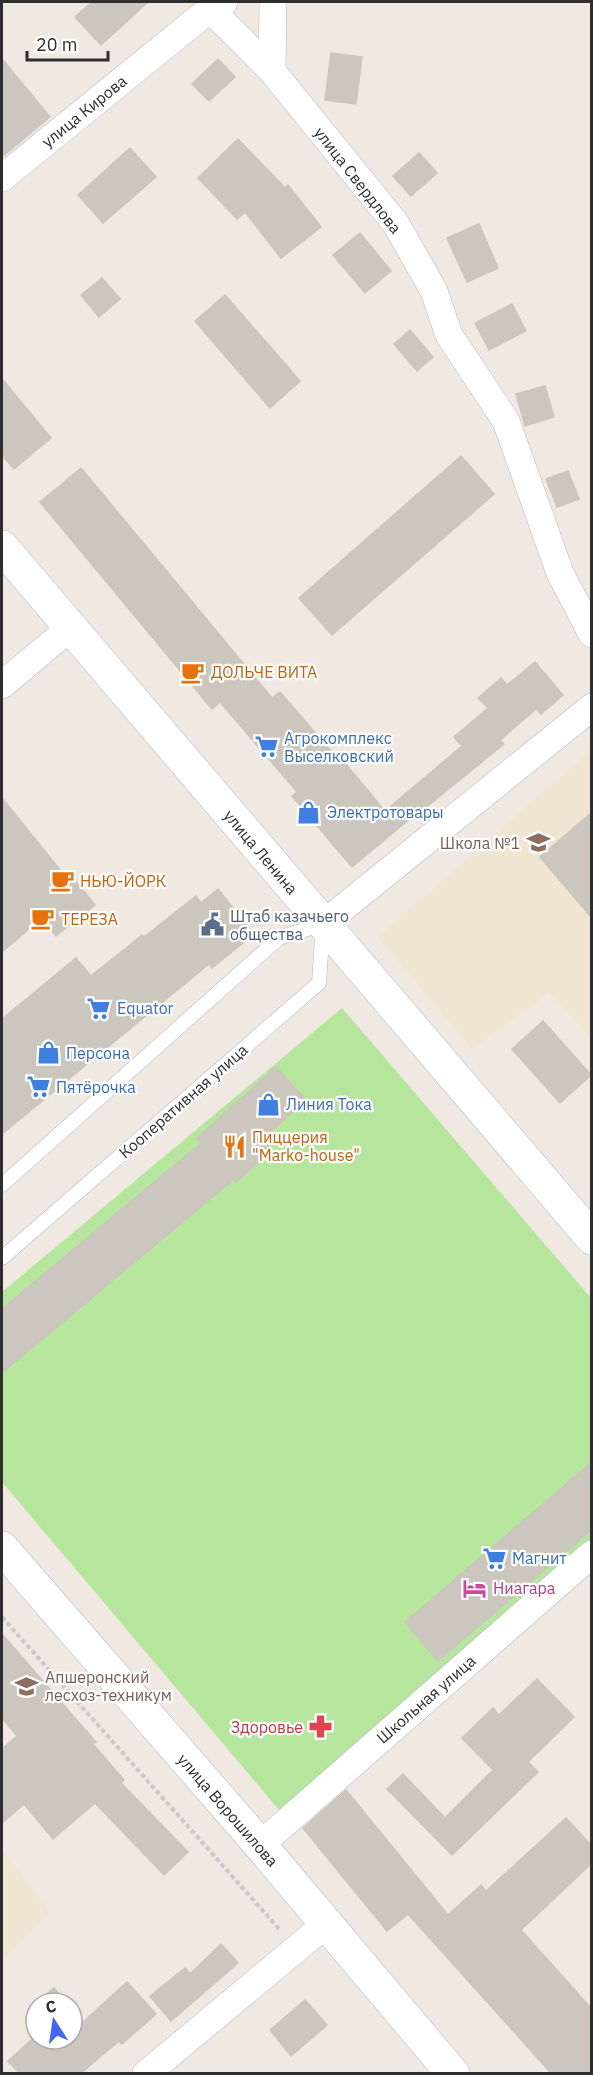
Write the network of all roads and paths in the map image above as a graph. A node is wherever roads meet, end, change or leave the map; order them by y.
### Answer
1 (273, 2) edge
2 (217, 5) edge
3 (272, 71) junction
4 (2, 178) edge
5 (2, 547) edge
6 (70, 628) junction
7 (591, 634) edge
8 (2, 685) edge
9 (591, 707) edge
10 (323, 924) junction
11 (2, 1185) edge
12 (591, 1238) edge
13 (2, 1258) edge
14 (2, 1548) edge
15 (591, 1554) edge
16 (2, 1617) edge
17 (260, 1845) junction
18 (325, 1925) junction
19 (296, 1948) junction
20 (146, 2073) edge
21 (453, 2073) edge

1 - 3 street
2 - 3 street, улица Свердлова
2 - 4 street, улица Кирова
3 - 7 street, улица Свердлова
5 - 6 main road, улица Ленина
6 - 8 street
6 - 10 main road, улица Ленина
9 - 10 street
10 - 11 lane
10 - 12 main road, улица Ленина
10 - 13 lane, Кооперативная улица
14 - 17 main road, улица Ворошилова
15 - 17 street, Школьная улица
16 - 19 path
17 - 18 main road, улица Ворошилова
18 - 19 street
18 - 21 main road, улица Ворошилова
19 - 20 street

